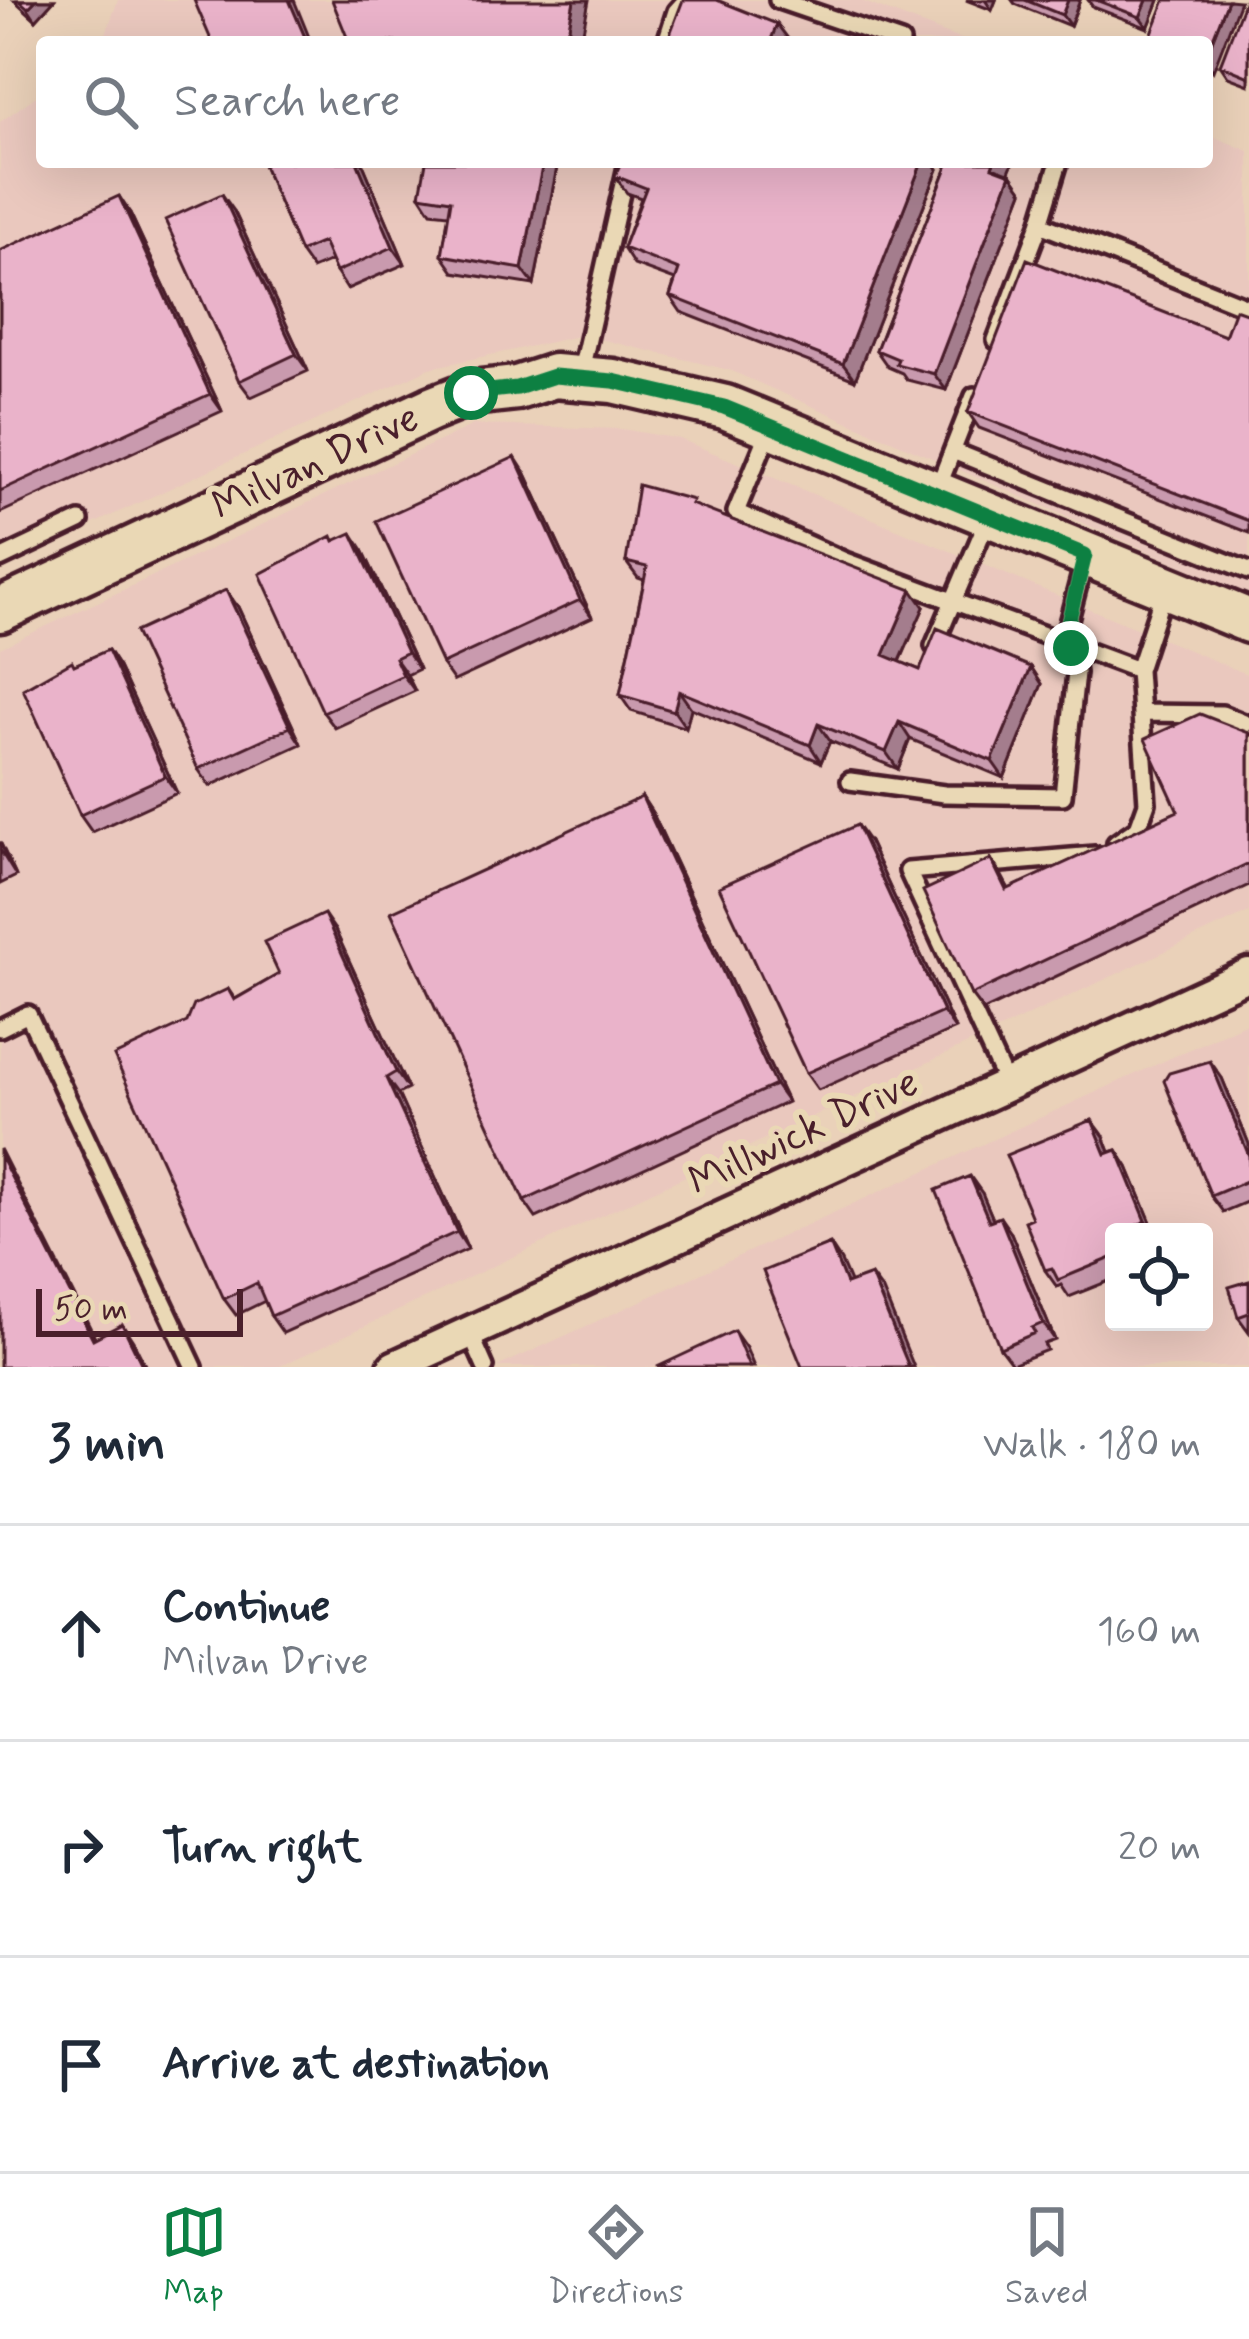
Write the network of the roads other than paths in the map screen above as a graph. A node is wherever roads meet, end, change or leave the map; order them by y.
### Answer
1 (686, 0) edge
2 (778, 0) edge
3 (669, 36) edge
4 (884, 36) edge
5 (627, 168) edge
6 (1057, 168) edge
7 (1040, 224) junction
8 (1249, 308) edge
9 (992, 348) edge
10 (985, 368) edge
11 (580, 378) junction
12 (771, 426) junction
13 (953, 451) junction
14 (935, 493) junction
15 (990, 516) junction
16 (80, 521) dead end
17 (1085, 555) junction
18 (0, 559) edge
19 (1249, 571) edge
20 (1165, 588) junction
21 (953, 602) junction
22 (0, 610) edge
23 (1247, 615) edge
24 (1071, 648) junction
25 (924, 670) edge
26 (1138, 670) junction
27 (1141, 713) junction
28 (1249, 725) edge
29 (850, 781) dead end
30 (1249, 974) edge
31 (0, 1028) edge
32 (1007, 1085) junction
33 (470, 1333) junction
34 (194, 1367) edge
35 (394, 1367) edge
36 (484, 1367) edge

1 - 3 lane
2 - 4 lane
5 - 11 lane
6 - 7 lane
7 - 8 lane
7 - 9 lane
10 - 13 lane
11 - 12 street, Milvan Drive
11 - 22 street, Milvan Drive
12 - 14 street, Milvan Drive
12 - 21 lane
13 - 14 lane
13 - 19 lane
14 - 15 street, Milvan Drive
15 - 17 street, Milvan Drive
15 - 21 lane
16 - 18 lane
17 - 20 street, Milvan Drive
17 - 24 lane
20 - 23 street, Milvan Drive
20 - 26 lane
21 - 24 lane
21 - 25 lane
24 - 26 lane
24 - 29 lane
26 - 27 lane
27 - 28 lane
27 - 32 lane
30 - 32 street, Millwick Drive
31 - 34 lane
32 - 33 street, Millwick Drive
33 - 35 street, Millwick Drive
33 - 36 lane

